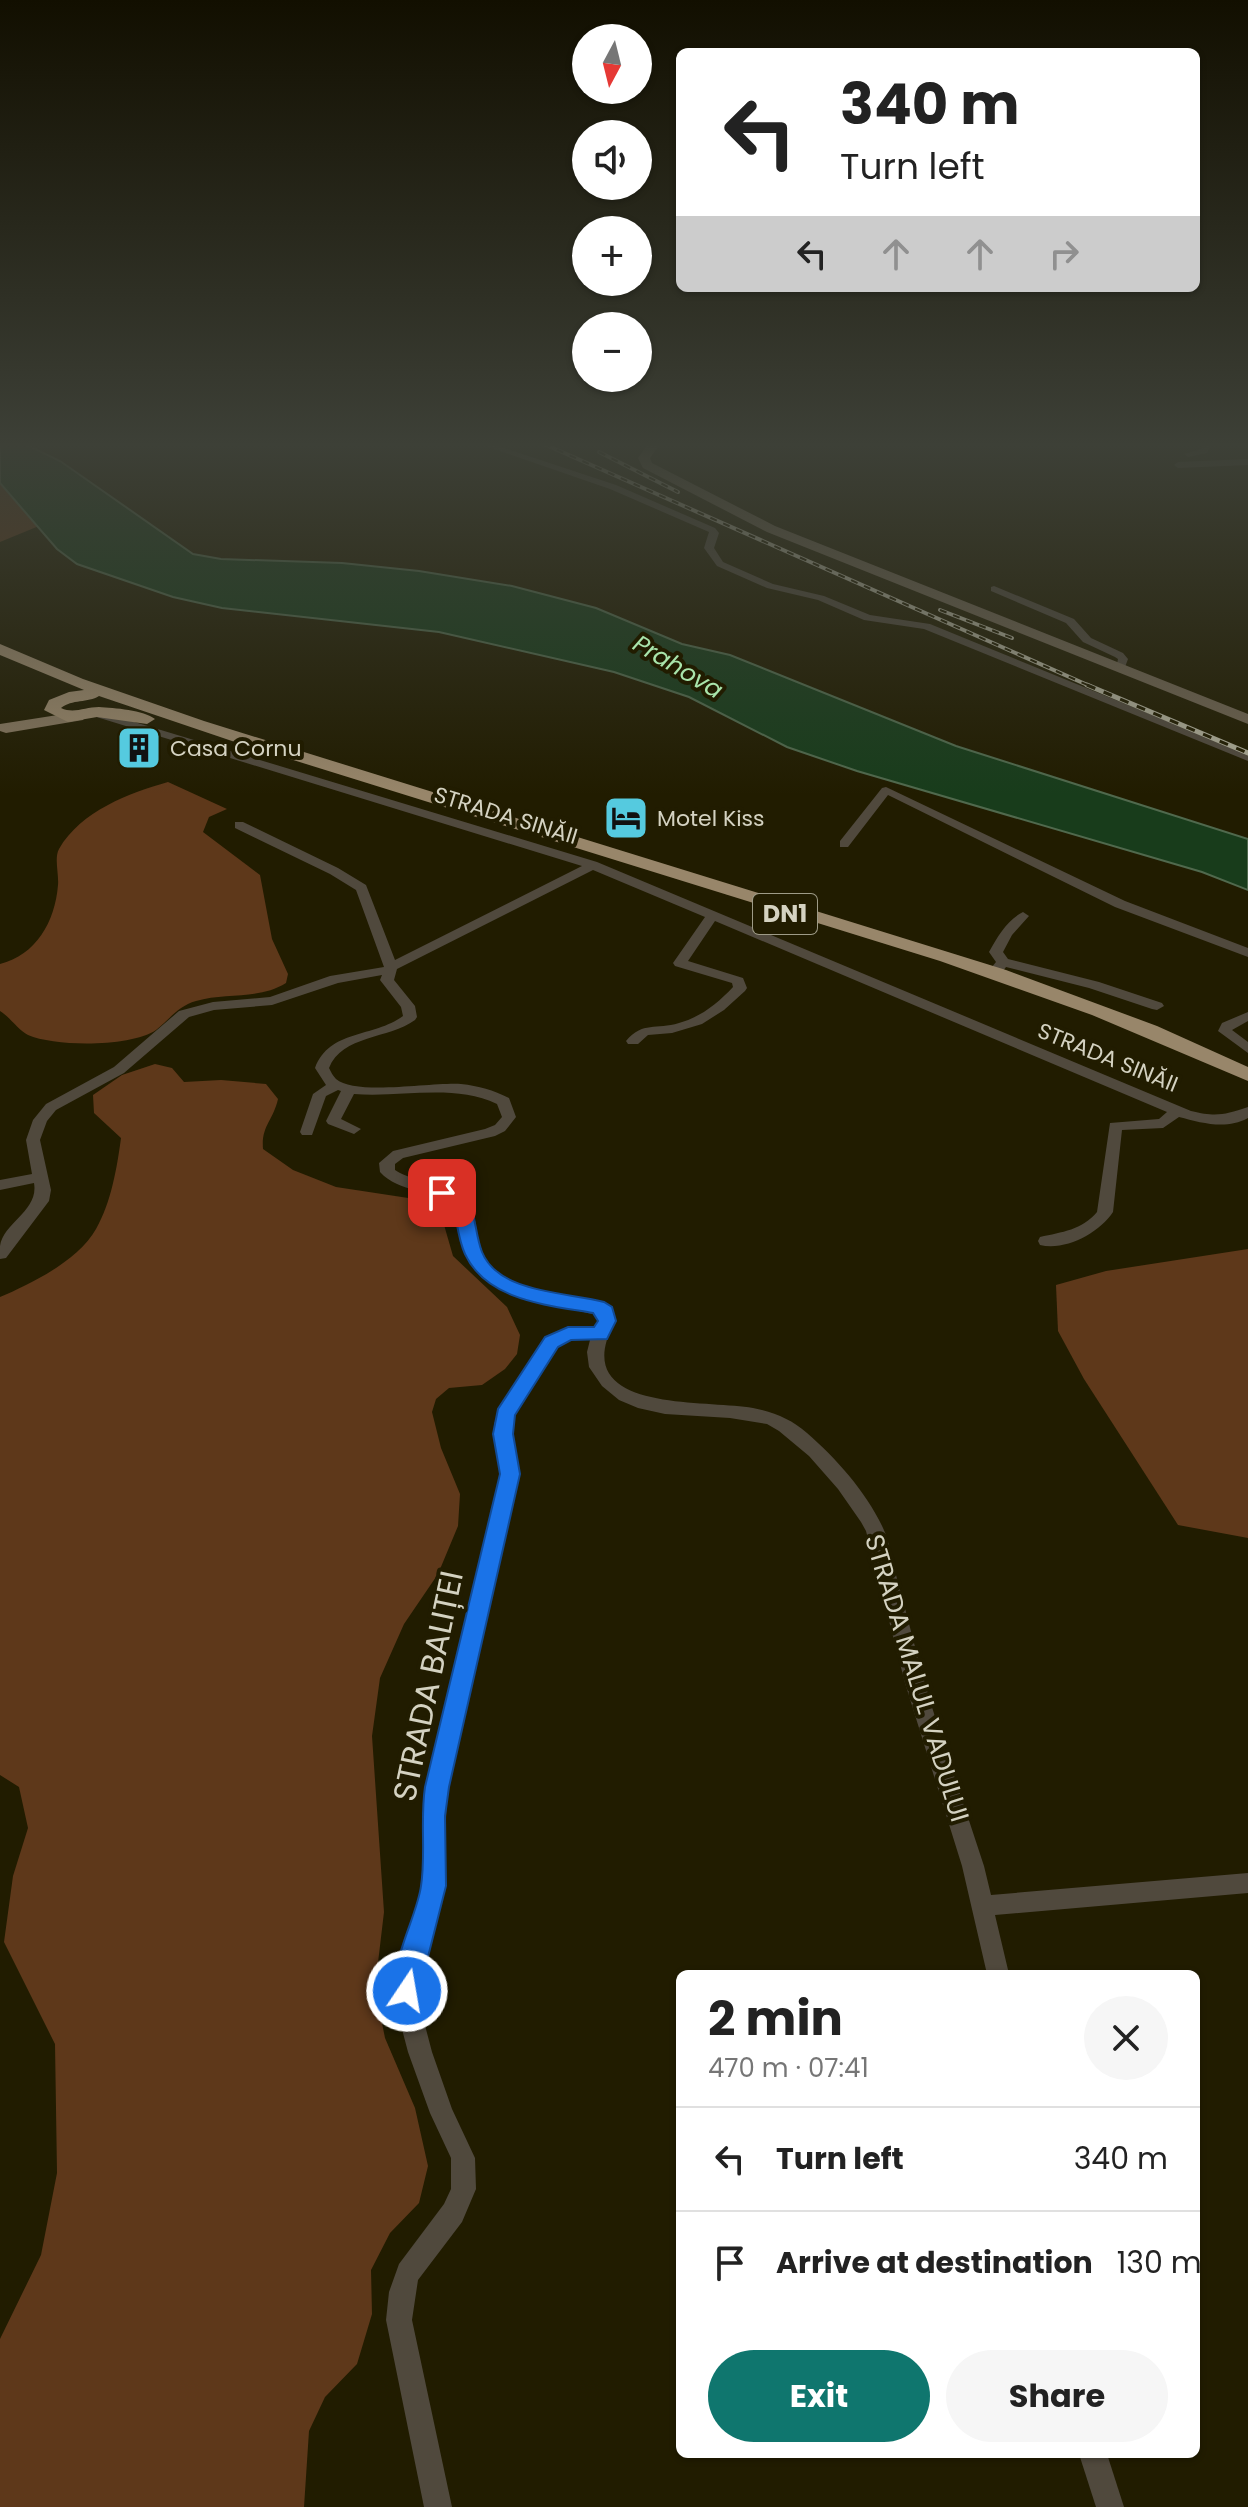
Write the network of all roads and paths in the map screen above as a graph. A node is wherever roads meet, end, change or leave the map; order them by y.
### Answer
1 (719, 561) edge
2 (852, 561) edge
3 (994, 589) dead end
4 (0, 651) edge
5 (0, 660) edge
6 (1120, 667) junction
7 (55, 704) junction
8 (93, 708) junction
9 (1248, 719) edge
10 (3, 729) edge
11 (264, 745) junction
12 (1248, 758) edge
13 (239, 825) dead end
14 (844, 844) dead end
15 (593, 865) junction
16 (713, 914) junction
17 (1023, 916) dead end
18 (1248, 953) edge
19 (998, 968) junction
20 (390, 969) junction
21 (1157, 1006) dead end
22 (1248, 1016) edge
23 (633, 1041) dead end
24 (1178, 1042) junction
25 (1248, 1049) edge
26 (1248, 1067) edge
27 (1248, 1075) edge
28 (342, 1089) junction
29 (1248, 1090) edge
30 (1178, 1110) junction
31 (1248, 1112) edge
32 (354, 1129) dead end
33 (307, 1132) dead end
34 (41, 1177) junction
35 (0, 1185) edge
36 (1046, 1241) dead end
37 (0, 1254) edge
38 (600, 1334) junction
39 (1248, 1883) edge
40 (982, 1906) junction
41 (997, 1970) edge
42 (1094, 2458) edge
43 (438, 2507) edge
44 (1110, 2507) edge

1 - 12 street
2 - 6 street
3 - 6 street
4 - 8 highway, DN1
4 - 11 highway, DN1
5 - 7 highway, DN1
6 - 9 street
7 - 8 highway, DN1
7 - 8 highway, DN1
7 - 10 main road
8 - 10 main road
8 - 11 highway, DN1
8 - 15 street, STRADA SINĂII
8 - 29 highway, DN1
11 - 19 highway, DN1
13 - 20 street
14 - 18 street
15 - 16 street, STRADA SINĂII
15 - 20 street
16 - 23 street
16 - 30 street, STRADA SINĂII
17 - 19 street
19 - 21 street
19 - 24 highway, DN1
20 - 28 street
20 - 34 street
22 - 25 street
24 - 26 highway
24 - 27 highway, DN1
28 - 32 street
28 - 33 street
28 - 38 street, STRADA MALUL VADULUI
30 - 31 street, STRADA SINĂII
30 - 36 street
34 - 35 street
34 - 37 street
38 - 40 street, STRADA MALUL VADULUI
38 - 43 street, STRADA BALIȚEI
39 - 40 street
40 - 41 street, STRADA MALUL VADULUI
42 - 44 street

